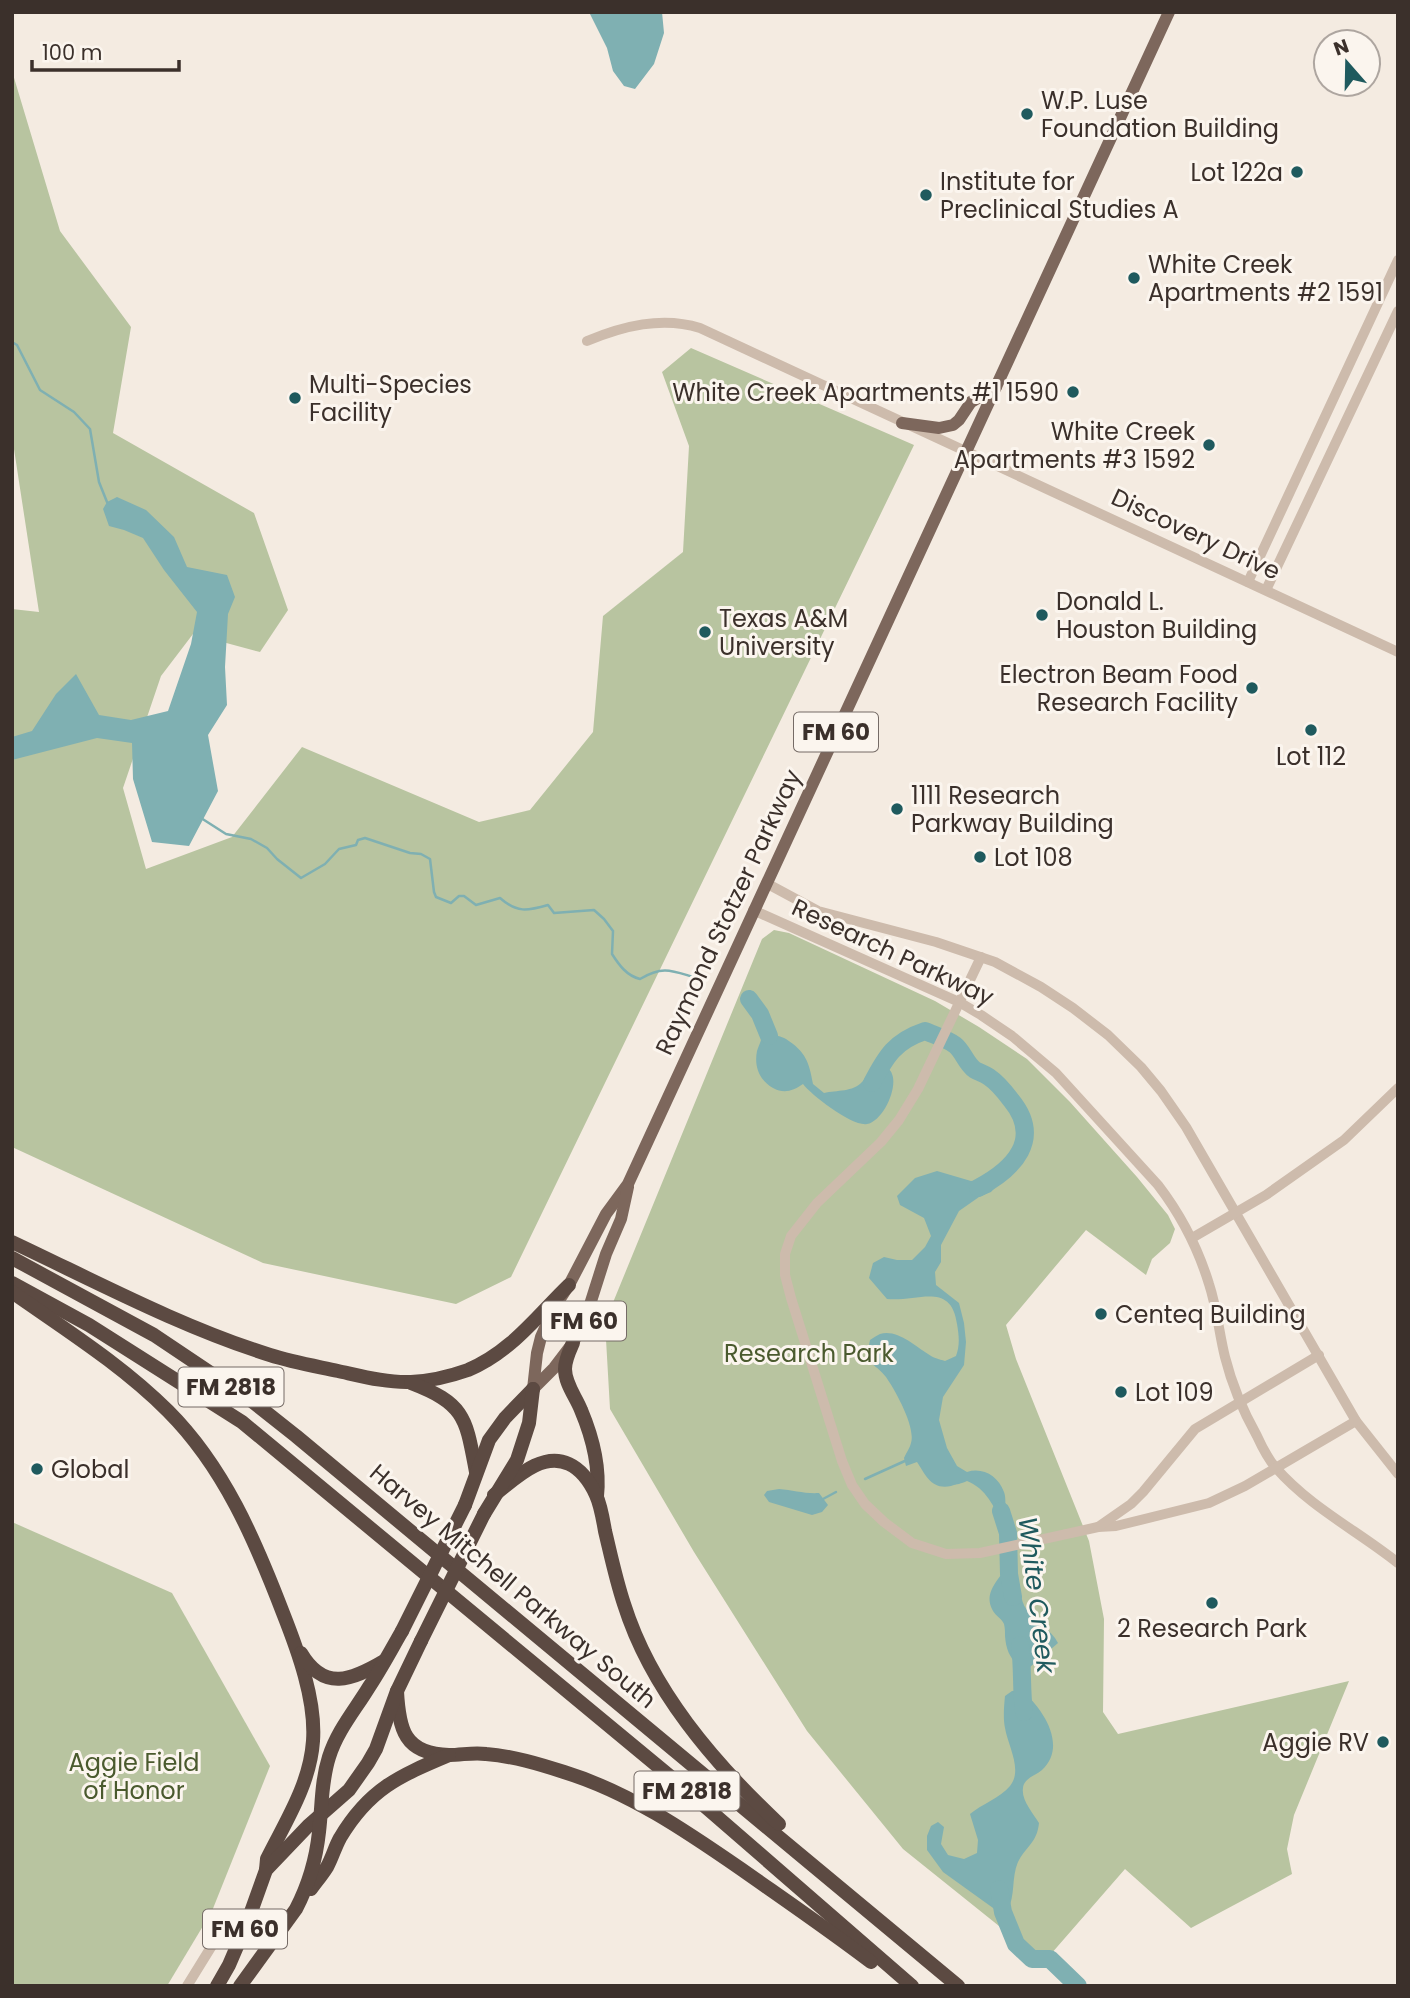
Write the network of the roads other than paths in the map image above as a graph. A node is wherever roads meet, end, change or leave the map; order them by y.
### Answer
1 (1169, 12) edge
2 (1398, 260) edge
3 (1398, 311) edge
4 (587, 341) dead end
5 (996, 387) junction
6 (902, 423) junction
7 (967, 452) junction
8 (1291, 489) junction
9 (1310, 497) junction
10 (1248, 582) junction
11 (1266, 590) junction
12 (1398, 652) edge
13 (766, 883) junction
14 (753, 910) junction
15 (981, 957) junction
16 (959, 1002) junction
17 (1398, 1088) edge
18 (628, 1184) junction
19 (1237, 1213) junction
20 (1192, 1238) junction
21 (12, 1242) edge
22 (12, 1258) edge
23 (12, 1283) edge
24 (569, 1285) junction
25 (12, 1292) edge
26 (573, 1343) junction
27 (1318, 1355) junction
28 (410, 1382) junction
29 (533, 1390) junction
30 (1239, 1401) junction
31 (1356, 1421) junction
32 (1276, 1468) junction
33 (476, 1474) junction
34 (1398, 1474) edge
35 (494, 1495) junction
36 (597, 1497) junction
37 (1098, 1527) junction
38 (1398, 1563) edge
39 (295, 1643) junction
40 (386, 1659) junction
41 (397, 1690) junction
42 (451, 1755) junction
43 (321, 1814) junction
44 (266, 1870) junction
45 (296, 1909) junction
46 (873, 1914) junction
47 (221, 1931) dead end
48 (187, 1986) edge
49 (217, 1986) edge
50 (240, 1986) edge
51 (906, 1986) edge
52 (912, 1986) edge
53 (958, 1986) edge

1 - 5 main road, Raymond Stotzer Parkway / FM 60
2 - 8 street
3 - 9 street
4 - 6 street, Discovery Drive
5 - 6 main road
5 - 7 main road, Raymond Stotzer Parkway / FM 60
6 - 7 street, Discovery Drive
7 - 10 street, Discovery Drive
7 - 13 main road, Raymond Stotzer Parkway / FM 60
8 - 9 street
8 - 10 street
9 - 11 street
10 - 11 street, Discovery Drive
11 - 12 street, Discovery Drive
13 - 14 main road, Raymond Stotzer Parkway / FM 60
13 - 15 street, Research Parkway
14 - 16 street, Research Parkway
14 - 18 main road, Raymond Stotzer Parkway / FM 60
15 - 16 street
15 - 19 street, Research Parkway
16 - 20 street, Research Parkway
16 - 37 street
17 - 19 street
18 - 24 main road, Raymond Stotzer Parkway / FM 60
18 - 26 main road, Raymond Stotzer Parkway / FM 60
19 - 20 street
19 - 27 street, Research Parkway
20 - 30 street, Research Parkway
21 - 28 highway
22 - 46 highway, Harvey Mitchell Parkway South / FM 2818
23 - 52 highway, Harvey Mitchell Parkway South / FM 2818
24 - 28 highway
24 - 29 main road, Raymond Stotzer Parkway / FM 60
25 - 39 highway
26 - 29 main road, Raymond Stotzer Parkway / FM 60
26 - 36 highway
27 - 30 street
27 - 31 street, Research Parkway
28 - 33 highway
29 - 33 highway, Raymond Stotzer Parkway / FM 60
29 - 35 highway, Raymond Stotzer Parkway / FM 60
30 - 32 street, Research Parkway
30 - 37 street
31 - 32 street
31 - 34 street, Research Parkway
32 - 37 street
32 - 38 street, Research Parkway
33 - 40 highway, Raymond Stotzer Parkway / FM 60, bridge
35 - 36 highway
35 - 41 highway, Raymond Stotzer Parkway / FM 60, bridge
36 - 46 highway
39 - 40 highway
39 - 44 highway
40 - 43 highway, Raymond Stotzer Parkway / FM 60
41 - 42 highway
41 - 43 highway, Raymond Stotzer Parkway / FM 60
42 - 45 highway
42 - 51 highway
43 - 44 highway, Raymond Stotzer Parkway / FM 60
43 - 45 highway, Raymond Stotzer Parkway / FM 60
44 - 49 highway, Raymond Stotzer Parkway / FM 60
45 - 50 highway, Raymond Stotzer Parkway / FM 60
46 - 53 highway, Harvey Mitchell Parkway South / FM 2818
47 - 48 street

